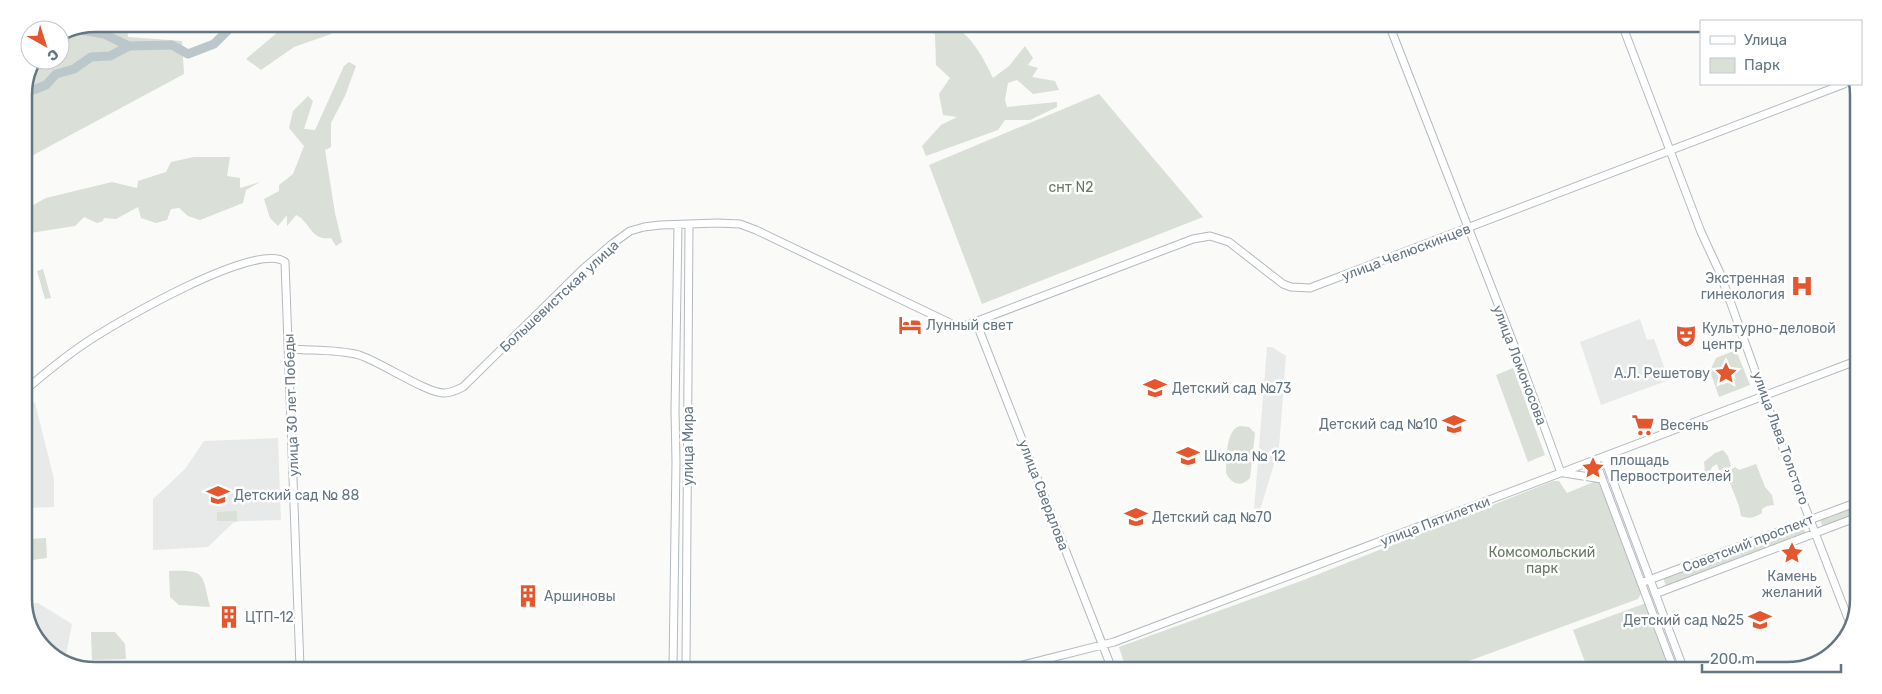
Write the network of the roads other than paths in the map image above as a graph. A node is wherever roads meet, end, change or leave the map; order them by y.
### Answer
1 (1392, 32) edge
2 (1625, 32) edge
3 (1841, 85) edge
4 (1670, 150) junction
5 (689, 224) junction
6 (678, 225) junction
7 (1469, 228) junction
8 (976, 322) junction
9 (289, 349) junction
10 (1850, 363) edge
11 (33, 383) edge
12 (1765, 395) junction
13 (1604, 457) junction
14 (1595, 460) junction
15 (1561, 473) junction
16 (1604, 482) junction
17 (1614, 482) junction
18 (1850, 505) edge
19 (1810, 520) junction
20 (1850, 520) edge
21 (1815, 533) junction
22 (1650, 580) junction
23 (1641, 583) junction
24 (1655, 594) junction
25 (1847, 615) edge
26 (1103, 645) junction
27 (300, 662) edge
28 (673, 662) edge
29 (686, 662) edge
30 (1035, 662) edge
31 (1109, 662) edge
32 (1671, 662) edge
33 (1681, 662) edge

1 - 7 street, улица Ломоносова
2 - 4 street, улица Льва Толстого
3 - 4 street, улица Челюскинцев
4 - 7 street, улица Челюскинцев
4 - 12 street, улица Льва Толстого
5 - 6 street, Большевистская улица
5 - 8 street, Большевистская улица
5 - 29 street, улица Мира
6 - 9 street, Большевистская улица
6 - 28 street, улица Мира
7 - 8 street, улица Челюскинцев
7 - 15 street, улица Ломоносова
8 - 26 street, улица Свердлова
9 - 11 street, улица 30 лет Победы
9 - 27 street, улица 30 лет Победы
10 - 12 street, улица Пятилетки
12 - 13 street, улица Пятилетки
12 - 19 street, улица Льва Толстого
13 - 14 street, улица Пятилетки
13 - 17 street
14 - 15 street, улица Пятилетки
14 - 16 street
15 - 16 street
15 - 26 street, улица Пятилетки
16 - 17 street
16 - 23 street
17 - 22 street
18 - 19 street, Советский проспект
19 - 21 street, улица Льва Толстого
19 - 22 street, Советский проспект
20 - 21 street, Советский проспект
21 - 24 street, Советский проспект
21 - 25 street, улица Льва Толстого
22 - 23 street, Советский проспект
22 - 24 street
23 - 32 street
24 - 33 street
26 - 30 street, улица Пятилетки
26 - 31 street, улица Свердлова

